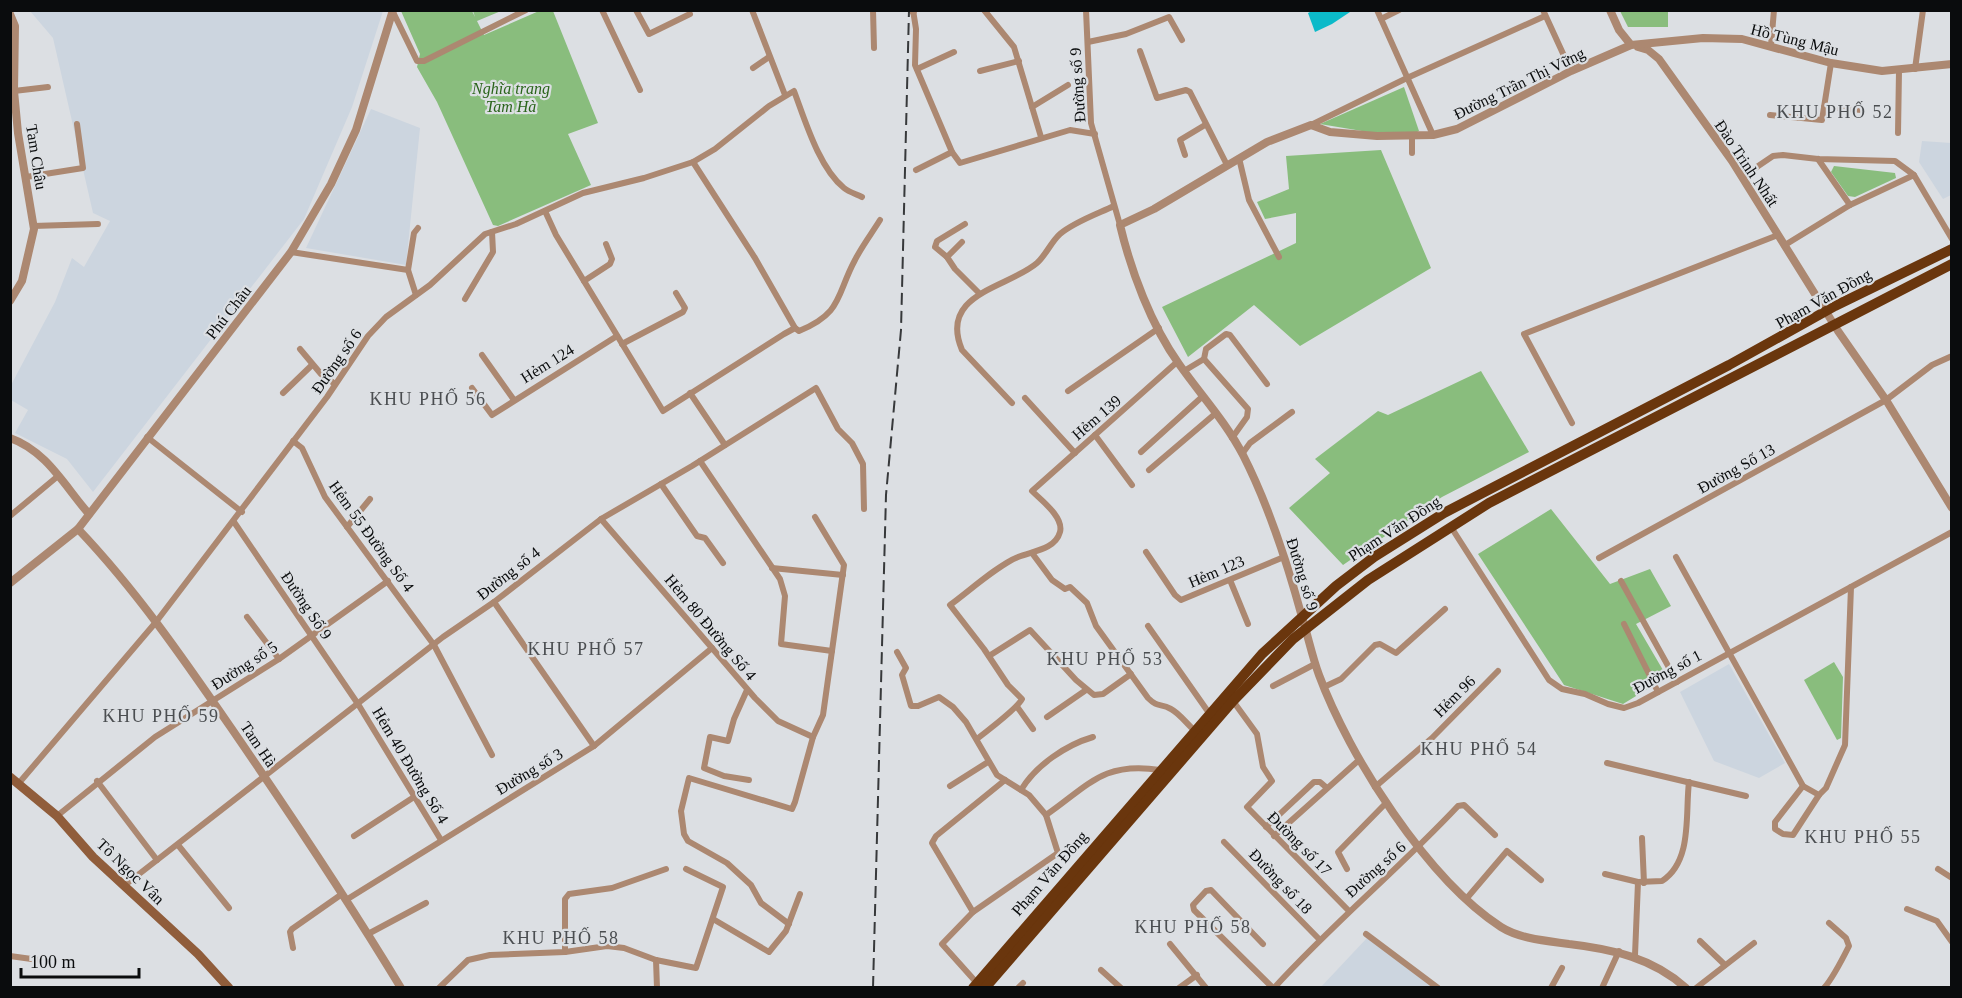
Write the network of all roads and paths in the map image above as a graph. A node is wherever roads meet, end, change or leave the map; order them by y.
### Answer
1 (526, 10) edge
2 (602, 10) edge
3 (636, 10) edge
4 (752, 10) edge
5 (873, 10) edge
6 (913, 10) edge
7 (984, 10) edge
8 (1086, 10) edge
9 (1377, 10) edge
10 (1399, 10) edge
11 (1610, 10) edge
12 (1774, 10) edge
13 (1923, 10) edge
14 (393, 11) edge
15 (1544, 13) edge
16 (10, 14) edge
17 (690, 14) dead end
18 (1381, 19) junction
19 (1182, 40) dead end
20 (1088, 42) junction
21 (1631, 45) junction
22 (1771, 45) junction
23 (874, 48) dead end
24 (1140, 51) dead end
25 (954, 52) dead end
26 (769, 57) junction
27 (1019, 61) junction
28 (1831, 63) junction
29 (1952, 64) edge
30 (753, 68) dead end
31 (917, 69) junction
32 (1916, 69) junction
33 (980, 70) dead end
34 (1571, 71) junction
35 (1899, 71) junction
36 (1407, 78) junction
37 (1068, 85) dead end
38 (48, 87) dead end
39 (640, 90) dead end
40 (14, 91) junction
41 (785, 94) junction
42 (1032, 107) junction
43 (1824, 107) junction
44 (1862, 110) dead end
45 (1770, 115) dead end
46 (77, 124) dead end
47 (1205, 125) junction
48 (1311, 125) junction
49 (1898, 133) dead end
50 (14, 134) edge
51 (1095, 134) junction
52 (1433, 135) junction
53 (1041, 137) junction
54 (1412, 137) junction
55 (952, 152) junction
56 (1412, 153) dead end
57 (1185, 155) dead end
58 (1239, 158) junction
59 (1818, 159) junction
60 (693, 162) junction
61 (1227, 165) junction
62 (916, 170) dead end
63 (1914, 175) junction
64 (26, 177) junction
65 (1743, 177) junction
66 (862, 197) dead end
67 (1850, 205) junction
68 (1114, 206) junction
69 (545, 211) junction
70 (880, 220) dead end
71 (98, 224) dead end
72 (965, 224) dead end
73 (1120, 225) junction
74 (33, 226) junction
75 (418, 228) dead end
76 (492, 232) junction
77 (1778, 235) junction
78 (1952, 239) edge
79 (962, 242) dead end
80 (606, 244) dead end
81 (1785, 245) junction
82 (1952, 249) edge
83 (291, 252) junction
84 (947, 257) junction
85 (1279, 257) dead end
86 (1952, 264) edge
87 (408, 270) junction
88 (584, 281) junction
89 (676, 293) dead end
90 (979, 293) junction
91 (416, 295) junction
92 (465, 299) dead end
93 (10, 301) edge
94 (1827, 311) junction
95 (1834, 323) junction
96 (795, 328) junction
97 (1159, 328) junction
98 (617, 336) junction
99 (622, 344) junction
100 (300, 349) dead end
101 (482, 355) dead end
102 (1949, 357) edge
103 (1204, 359) junction
104 (1177, 362) junction
105 (1952, 364) edge
106 (312, 365) junction
107 (1184, 371) junction
108 (335, 384) junction
109 (1267, 384) dead end
110 (472, 388) dead end
111 (1068, 392) dead end
112 (284, 393) dead end
113 (690, 393) junction
114 (1203, 396) junction
115 (1025, 398) dead end
116 (514, 400) junction
117 (1886, 400) junction
118 (1012, 403) dead end
119 (1292, 412) dead end
120 (1216, 413) junction
121 (1572, 423) dead end
122 (1095, 435) junction
123 (147, 437) junction
124 (10, 438) edge
125 (1232, 438) junction
126 (293, 441) junction
127 (725, 445) junction
128 (1075, 453) junction
129 (1141, 453) dead end
130 (1242, 454) junction
131 (700, 461) junction
132 (1149, 470) dead end
133 (58, 476) junction
134 (661, 484) junction
135 (1132, 485) dead end
136 (370, 499) dead end
137 (1952, 508) edge
138 (864, 509) dead end
139 (242, 512) junction
140 (89, 514) junction
141 (10, 516) edge
142 (815, 517) dead end
143 (601, 519) junction
144 (234, 522) junction
145 (347, 527) junction
146 (1451, 527) junction
147 (78, 529) junction
148 (1952, 532) edge
149 (1146, 552) dead end
150 (1032, 553) junction
151 (1284, 557) junction
152 (1677, 557) dead end
153 (1599, 558) dead end
154 (723, 563) dead end
155 (772, 568) junction
156 (843, 575) junction
157 (1230, 579) junction
158 (388, 581) junction
159 (1621, 581) dead end
160 (10, 583) edge
161 (1851, 587) junction
162 (494, 602) junction
163 (1445, 609) dead end
164 (1302, 616) junction
165 (247, 617) dead end
166 (156, 622) junction
167 (1248, 624) dead end
168 (1624, 624) dead end
169 (1148, 626) dead end
170 (1305, 628) junction
171 (312, 636) junction
172 (434, 645) junction
173 (712, 648) junction
174 (832, 651) junction
175 (897, 652) dead end
176 (1729, 654) junction
177 (988, 656) junction
178 (279, 659) junction
179 (1316, 664) junction
180 (1498, 671) dead end
181 (1131, 674) junction
182 (1677, 682) junction
183 (1273, 686) dead end
184 (1324, 687) junction
185 (747, 690) junction
186 (1086, 690) junction
187 (1658, 692) junction
188 (213, 701) junction
189 (1233, 701) junction
190 (358, 704) junction
191 (1018, 708) junction
192 (1209, 713) junction
193 (1047, 717) dead end
194 (1033, 729) dead end
195 (1194, 730) junction
196 (813, 737) junction
197 (1093, 737) dead end
198 (977, 739) junction
199 (594, 746) junction
200 (492, 755) dead end
201 (1359, 760) junction
202 (988, 762) junction
203 (1607, 763) dead end
204 (1160, 770) junction
205 (265, 777) junction
206 (15, 780) edge
207 (749, 780) dead end
208 (1005, 780) junction
209 (97, 781) junction
210 (1689, 782) junction
211 (950, 786) dead end
212 (1803, 786) junction
213 (1375, 787) junction
214 (1327, 788) junction
215 (1021, 790) junction
216 (1819, 795) junction
217 (1746, 796) dead end
218 (414, 797) junction
219 (1386, 802) junction
220 (1046, 815) junction
221 (57, 816) junction
222 (1266, 827) junction
223 (1495, 835) dead end
224 (354, 836) dead end
225 (1274, 836) junction
226 (1642, 838) dead end
227 (441, 840) junction
228 (1224, 842) dead end
229 (178, 845) junction
230 (1420, 846) junction
231 (157, 860) junction
232 (666, 869) dead end
233 (1347, 869) dead end
234 (1938, 869) dead end
235 (686, 870) dead end
236 (1605, 874) dead end
237 (1952, 878) edge
238 (1541, 880) dead end
239 (1641, 883) junction
240 (125, 885) junction
241 (800, 894) dead end
242 (344, 897) junction
243 (1467, 898) junction
244 (426, 903) dead end
245 (230, 908) dead end
246 (1907, 909) dead end
247 (1349, 911) junction
248 (973, 912) junction
249 (713, 919) junction
250 (1828, 923) dead end
251 (789, 924) junction
252 (369, 933) junction
253 (1366, 934) dead end
254 (1319, 939) junction
255 (1700, 941) dead end
256 (1952, 942) edge
257 (1754, 943) dead end
258 (1170, 944) dead end
259 (1263, 944) dead end
260 (293, 948) dead end
261 (1619, 951) junction
262 (565, 952) junction
263 (10, 956) edge
264 (1635, 956) junction
265 (656, 960) junction
266 (46, 961) dead end
267 (1725, 965) junction
268 (1562, 968) dead end
269 (1101, 970) dead end
270 (1197, 975) junction
271 (982, 986) edge
272 (230, 987) edge
273 (401, 987) edge
274 (439, 987) edge
275 (657, 987) edge
276 (1121, 987) edge
277 (1179, 987) edge
278 (1206, 987) edge
279 (1273, 987) edge
280 (1438, 987) edge
281 (1551, 987) edge
282 (1602, 987) edge
283 (1686, 987) edge
284 (1696, 987) edge
285 (1824, 987) edge

1 - 14 street
2 - 39 street
3 - 17 street
4 - 26 street
5 - 23 street
6 - 31 street
7 - 27 street
8 - 20 street, Đường số 9
9 - 18 street
10 - 18 street
11 - 21 street
12 - 22 street
13 - 32 street
14 - 83 street, Phú Châu
15 - 34 street
15 - 36 street
16 - 40 street, Tam Châu
18 - 36 street
19 - 20 street
20 - 51 street, Đường số 9
21 - 22 street, Hồ Tùng Mậu
21 - 34 street, Đường Trần Thị Vững
21 - 65 street, Đào Trinh Nhất
22 - 28 street, Hồ Tùng Mậu
24 - 47 street
25 - 31 street
26 - 30 street
26 - 41 street
27 - 33 street
27 - 42 street
28 - 35 street, Hồ Tùng Mậu
28 - 43 street
29 - 32 street, Hồ Tùng Mậu
31 - 55 street
32 - 35 street, Hồ Tùng Mậu
34 - 52 street, Đường Trần Thị Vững
35 - 49 street
36 - 48 street
36 - 52 street
37 - 42 street
38 - 40 street
40 - 50 street, Tam Châu
41 - 60 street, Đường số 6
41 - 66 street
42 - 53 street
43 - 44 street
43 - 45 street
46 - 64 street
47 - 57 street
47 - 61 street
48 - 54 street, Đường Trần Thị Vững
48 - 58 street
50 - 64 street, Tam Châu
51 - 53 street
51 - 68 street, Đường số 9
52 - 54 street, Đường Trần Thị Vững
53 - 55 street
54 - 56 street
55 - 62 street
58 - 61 street
58 - 85 street
59 - 63 street
59 - 65 street
59 - 67 street
60 - 69 street, Đường số 6
60 - 96 street
61 - 73 street
63 - 67 street
63 - 78 street
64 - 74 street, Tam Châu
65 - 77 street, Đào Trinh Nhất
67 - 81 street
68 - 73 street, Đường số 9
68 - 90 street
69 - 76 street, Đường số 6
69 - 88 street
70 - 96 street
71 - 74 street
72 - 84 street
73 - 97 street, Đường số 9
74 - 93 street, Tam Châu
75 - 87 street
76 - 91 street, Đường số 6
76 - 92 street
77 - 81 street, Đào Trinh Nhất
77 - 121 street
79 - 84 street
80 - 88 street
81 - 94 street, Đào Trinh Nhất
82 - 94 highway, Phạm Văn Đồng
83 - 87 street
83 - 123 street, Phú Châu
84 - 90 street
86 - 95 highway, Phạm Văn Đồng
87 - 91 street
88 - 98 street
89 - 99 street
90 - 118 street
91 - 108 street, Đường số 6
94 - 95 street, Đào Trinh Nhất
94 - 164 highway, Phạm Văn Đồng
95 - 117 street
95 - 146 highway, Phạm Văn Đồng
96 - 113 street
97 - 104 street, Đường số 9
97 - 111 street
98 - 99 street
98 - 116 street, Hẻm 124
99 - 113 street
100 - 106 street
101 - 116 street
102 - 105 street
102 - 117 street, Đường Số 13
103 - 107 street
103 - 109 street
103 - 125 street
104 - 107 street, Đường số 9
104 - 122 street, Hẻm 139
106 - 108 street
106 - 112 street
107 - 114 street, Đường số 9
108 - 126 street, Đường số 6
110 - 116 street, Hẻm 124
113 - 127 street
114 - 120 street, Đường số 9
114 - 129 street
115 - 128 street
117 - 137 street
117 - 153 street, Đường Số 13
119 - 130 street
120 - 125 street, Đường số 9
120 - 132 street
122 - 128 street, Hẻm 139
122 - 135 street
123 - 139 street
123 - 140 street, Phú Châu
124 - 133 street
125 - 130 street, Đường số 9
126 - 139 street, Đường số 6
126 - 145 street, Hẻm 55 Đường Số 4
127 - 131 street, Đường số 4
127 - 138 street, Đường số 4
128 - 150 street, Hẻm 139
130 - 151 street, Đường số 9
131 - 134 street, Đường số 4
131 - 155 street
133 - 140 street
133 - 141 street
134 - 143 street, Đường số 4
134 - 154 street
136 - 145 street
139 - 144 street, Đường số 6
140 - 147 street, Phú Châu
142 - 156 street
143 - 162 street, Đường số 4
143 - 173 street, Hẻm 80 Đường Số 4
144 - 166 street, Đường số 6
144 - 171 street, Đường Số 9
145 - 158 street, Hẻm 55 Đường Số 4
146 - 170 highway, Phạm Văn Đồng
146 - 187 street, Đường số 1
147 - 160 street, Phú Châu
147 - 166 street, Tam Hà
148 - 161 street, Đường số 1
149 - 157 street, Hẻm 123
150 - 177 street
150 - 181 street
151 - 157 street, Hẻm 123
151 - 164 street, Đường số 9
152 - 176 street
155 - 156 street
155 - 174 street
156 - 174 street
157 - 167 street
158 - 171 street, Đường số 5
158 - 172 street, Hẻm 55 Đường Số 4
159 - 182 street
161 - 176 street, Đường số 1
161 - 216 street
162 - 172 street, Đường số 4
162 - 199 street
163 - 184 street
164 - 170 street, Đường số 9
164 - 192 highway, Phạm Văn Đồng
165 - 178 street
166 - 188 street, Tam Hà
166 - 206 street, Đường số 6
168 - 187 street
169 - 192 street
170 - 179 street, Đường số 9
170 - 189 highway, Phạm Văn Đồng
171 - 178 street, Đường số 5
171 - 190 street, Đường Số 9
172 - 190 street, Đường số 4
172 - 200 street, Hẻm 55 Đường Số 4
173 - 185 street, Hẻm 80 Đường Số 4
173 - 199 street, Đường số 3
174 - 196 street
175 - 198 street
176 - 182 street, Đường số 1
176 - 212 street
177 - 186 street
177 - 191 street
178 - 188 street, Đường số 5
179 - 183 street
179 - 184 street, Đường số 9
180 - 213 street, Hẻm 96
181 - 186 street
181 - 195 street
182 - 187 street, Đường số 1
184 - 201 street, Đường số 9
185 - 196 street, Hẻm 80 Đường Số 4
185 - 207 street
186 - 193 street
188 - 205 street, Tam Hà
188 - 209 street, Đường số 5
189 - 222 street, Đường số 17
189 - 271 highway, Phạm Văn Đồng
190 - 205 street, Đường số 4
190 - 218 street, Hẻm 40 Đường Số 4
191 - 194 street
191 - 198 street
192 - 195 highway, Phạm Văn Đồng
195 - 204 highway, Phạm Văn Đồng
196 - 251 street
197 - 215 street
198 - 202 street
199 - 227 street, Đường số 3
201 - 213 street, Đường số 9
201 - 214 street
202 - 208 street
202 - 211 street
203 - 210 street
204 - 220 street
204 - 271 highway, Phạm Văn Đồng
205 - 229 street, Đường số 4
205 - 242 street, Tam Hà
206 - 221 main road, Tô Ngọc Vân
208 - 215 street
208 - 248 street
209 - 221 street, Đường số 5
209 - 231 street
210 - 217 street
210 - 239 street
212 - 216 street
212 - 216 street
213 - 219 street, Đường số 9
214 - 222 street
214 - 225 street
215 - 220 street
218 - 224 street
218 - 227 street, Hẻm 40 Đường Số 4
219 - 230 street, Đường số 9
219 - 233 street
220 - 248 street
221 - 240 main road, Tô Ngọc Vân
222 - 225 street, Đường số 17
223 - 230 street, Đường số 6
225 - 247 street, Đường số 17
226 - 239 street
227 - 242 street, Đường số 3
228 - 254 street, Đường số 18
229 - 231 street, Đường số 4
229 - 245 street
230 - 243 street, Đường số 9
230 - 247 street, Đường số 6
231 - 240 street, Đường số 4
232 - 262 street
234 - 237 street
235 - 249 street
236 - 239 street
238 - 243 street
239 - 264 street
240 - 272 main road, Tô Ngọc Vân
241 - 251 street
242 - 252 street, Tam Hà
242 - 260 street, Đường số 3
243 - 261 street, Đường số 9
244 - 252 street
246 - 256 street
247 - 254 street, Đường số 6
248 - 271 street
249 - 251 street
249 - 265 street
250 - 285 street
252 - 273 street, Tam Hà
253 - 280 street
254 - 279 street, Đường số 6
255 - 267 street
257 - 267 street
258 - 270 street
259 - 279 street
261 - 264 street, Đường số 9
261 - 282 street
262 - 265 street
262 - 274 street
263 - 266 street
264 - 283 street, Đường số 9
265 - 275 street
267 - 284 street
268 - 281 street
269 - 276 street
270 - 277 street
270 - 278 street

